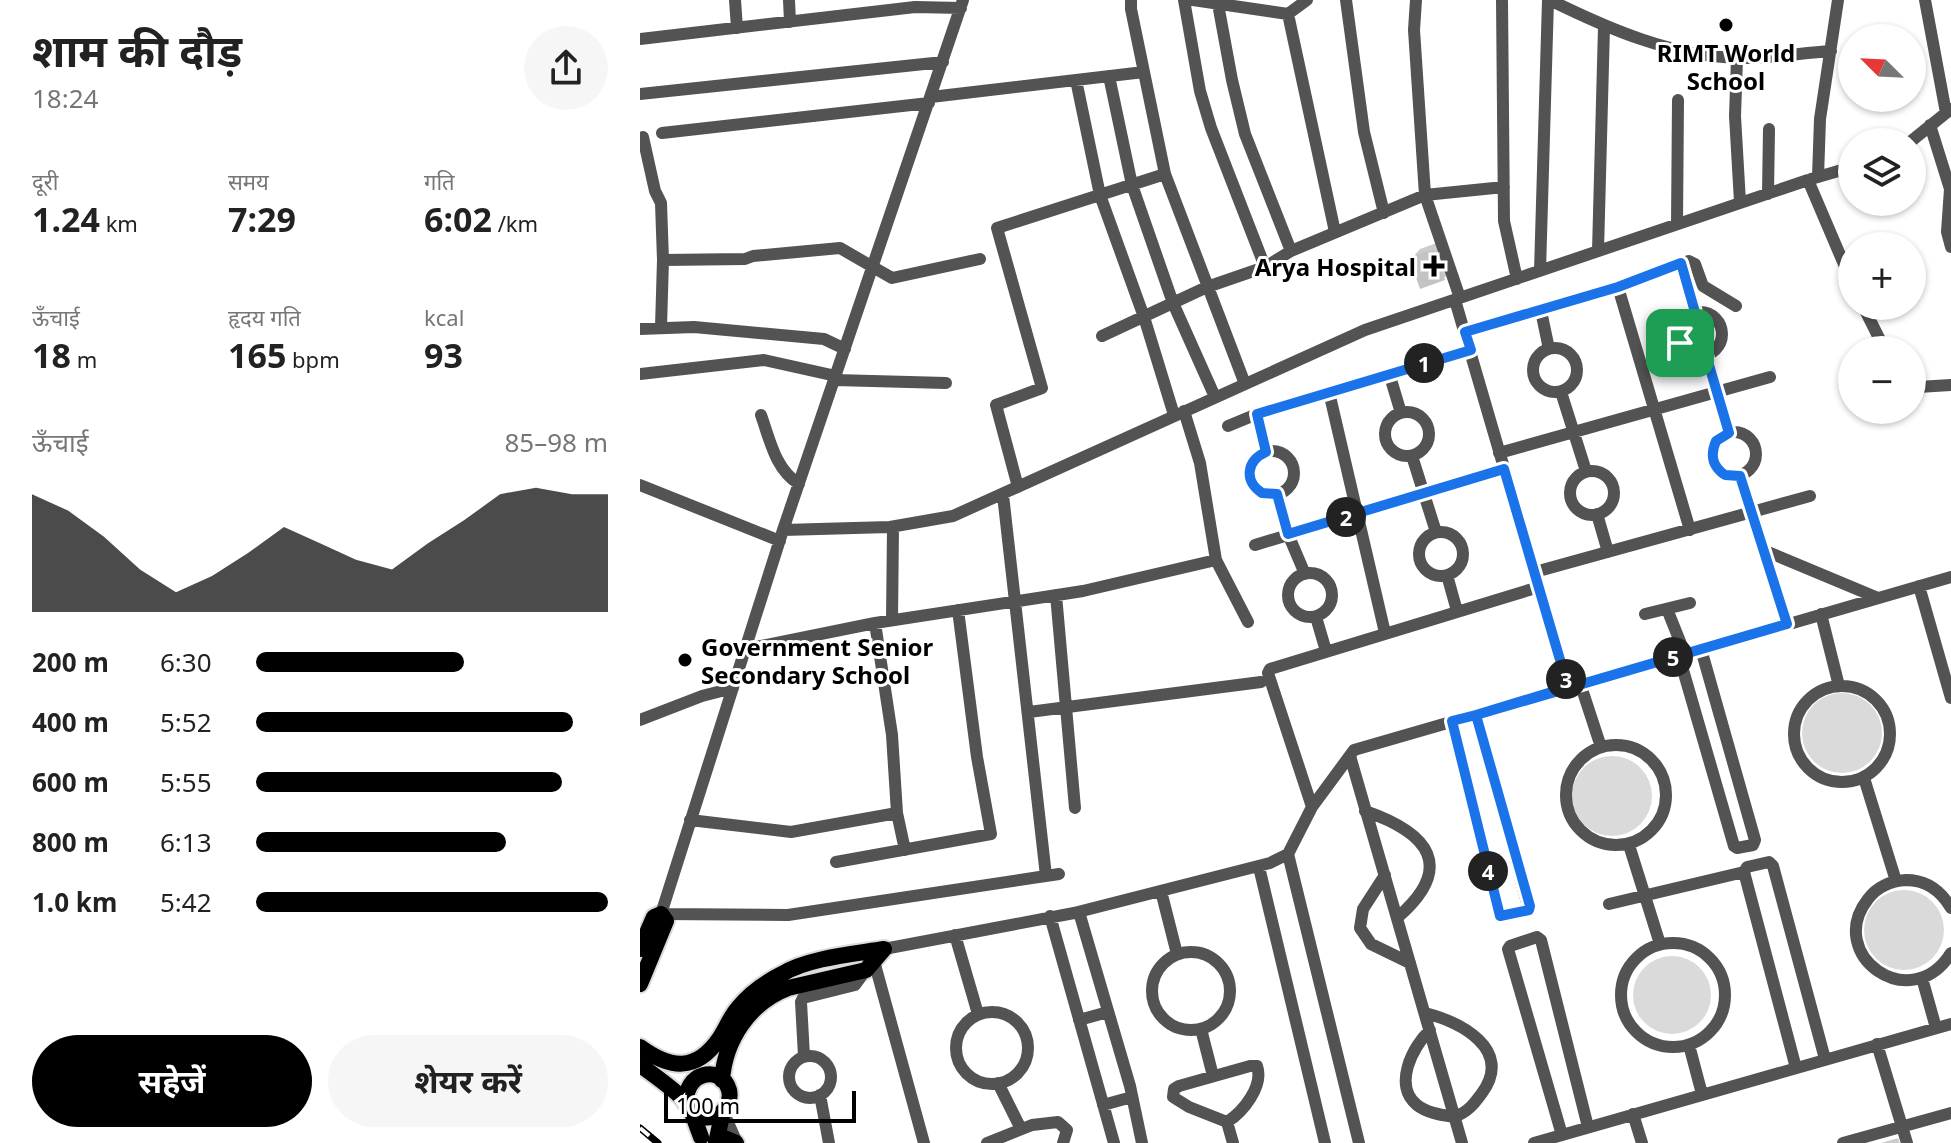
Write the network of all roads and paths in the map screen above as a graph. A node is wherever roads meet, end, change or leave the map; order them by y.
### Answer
1 (735, 0) edge
2 (789, 0) edge
3 (1131, 0) edge
4 (1184, 0) edge
5 (1193, 0) edge
6 (1307, 0) edge
7 (1346, 0) edge
8 (1416, 0) edge
9 (1502, 0) edge
10 (1549, 0) edge
11 (1838, 0) edge
12 (1925, 0) edge
13 (962, 4) edge
14 (1218, 4) junction
15 (1288, 14) junction
16 (790, 22) junction
17 (1604, 27) junction
18 (737, 28) junction
19 (640, 39) edge
20 (1831, 51) junction
21 (1737, 58) junction
22 (943, 62) junction
23 (1144, 72) junction
24 (1109, 76) junction
25 (1076, 80) junction
26 (640, 94) edge
27 (930, 100) junction
28 (1678, 100) dead end
29 (1948, 111) edge
30 (1930, 125) junction
31 (1926, 128) edge
32 (1769, 129) dead end
33 (662, 133) dead end
34 (643, 137) dead end
35 (1838, 171) edge
36 (1165, 174) junction
37 (1813, 178) junction
38 (1132, 185) junction
39 (1504, 187) junction
40 (1768, 194) junction
41 (1100, 195) junction
42 (1425, 195) junction
43 (1740, 202) junction
44 (1384, 213) junction
45 (1677, 224) junction
46 (1335, 232) junction
47 (1838, 245) edge
48 (1951, 247) edge
49 (1291, 251) junction
50 (1598, 251) junction
51 (980, 259) dead end
52 (663, 260) junction
53 (1681, 263) junction
54 (1265, 267) junction
55 (873, 268) junction
56 (1540, 271) junction
57 (1517, 279) junction
58 (1207, 287) junction
59 (1618, 287) junction
60 (1458, 299) junction
61 (1173, 303) junction
62 (1736, 306) dead end
63 (1541, 311) junction
64 (1695, 312) junction
65 (1144, 317) junction
66 (661, 327) junction
67 (640, 329) edge
68 (1465, 332) junction
69 (1102, 336) dead end
70 (845, 349) junction
71 (1549, 349) junction
72 (1471, 350) junction
73 (1706, 355) junction
74 (1389, 373) junction
75 (640, 374) edge
76 (1770, 377) dead end
77 (835, 378) junction
78 (946, 383) dead end
79 (1245, 384) junction
80 (1951, 385) edge
81 (1926, 387) edge
82 (1329, 392) junction
83 (1561, 392) junction
84 (1717, 394) junction
85 (1215, 397) junction
86 (1654, 409) junction
87 (1179, 413) junction
88 (1401, 413) junction
89 (1257, 414) junction
90 (761, 415) dead end
91 (1228, 426) dead end
92 (1574, 432) junction
93 (1729, 433) junction
94 (1266, 452) junction
95 (1499, 453) junction
96 (1412, 456) junction
97 (1504, 469) junction
98 (1586, 471) junction
99 (1740, 476) junction
100 (799, 484) junction
101 (640, 485) edge
102 (1018, 487) junction
103 (1423, 493) junction
104 (1277, 494) junction
105 (1003, 495) junction
106 (1810, 496) dead end
107 (1357, 513) junction
108 (1750, 513) junction
109 (1597, 514) junction
110 (893, 527) junction
111 (1690, 530) junction
112 (1436, 532) junction
113 (1288, 534) junction
114 (782, 536) junction
115 (1255, 545) dead end
116 (1763, 550) junction
117 (1608, 552) junction
118 (1216, 560) junction
119 (1535, 572) junction
120 (1305, 574) junction
121 (1447, 575) junction
122 (1951, 577) edge
123 (1919, 586) junction
124 (1539, 587) junction
125 (1056, 595) junction
126 (1878, 598) junction
127 (1017, 601) junction
128 (1690, 603) dead end
129 (1667, 609) junction
130 (958, 610) junction
131 (1457, 611) junction
132 (1645, 614) dead end
133 (1821, 614) junction
134 (1316, 617) junction
135 (892, 620) junction
136 (1248, 622) dead end
137 (875, 623) junction
138 (1787, 624) junction
139 (1385, 633) junction
140 (746, 649) junction
141 (1701, 649) junction
142 (1326, 651) junction
143 (1682, 655) junction
144 (1261, 682) dead end
145 (1574, 685) junction
146 (1839, 686) junction
147 (733, 688) junction
148 (1951, 698) edge
149 (1065, 707) junction
150 (1029, 712) junction
151 (1476, 715) junction
152 (640, 720) edge
153 (1452, 721) junction
154 (1601, 747) junction
155 (1350, 756) junction
156 (1864, 778) junction
157 (1312, 807) junction
158 (1075, 808) dead end
159 (1365, 811) junction
160 (897, 813) junction
161 (690, 820) junction
162 (1629, 845) junction
163 (905, 850) junction
164 (1288, 854) junction
165 (836, 862) dead end
166 (1259, 867) junction
167 (1744, 872) junction
168 (1385, 875) junction
169 (1896, 881) junction
170 (1161, 891) junction
171 (1645, 895) junction
172 (1609, 904) dead end
173 (1951, 908) edge
174 (1079, 912) junction
175 (661, 914) junction
176 (1050, 916) junction
177 (1397, 918) junction
178 (955, 935) junction
179 (1660, 944) junction
180 (640, 949) edge
181 (1951, 953) edge
182 (1177, 954) junction
183 (874, 960) junction
184 (1410, 963) junction
185 (1922, 978) junction
186 (640, 984) edge
187 (1108, 1012) junction
188 (1425, 1013) junction
189 (978, 1014) junction
190 (1079, 1020) junction
191 (1951, 1024) edge
192 (1936, 1028) junction
193 (1201, 1029) junction
194 (1430, 1030) junction
195 (1877, 1044) junction
196 (1689, 1045) junction
197 (640, 1047) edge
198 (804, 1056) junction
199 (1825, 1059) junction
200 (640, 1065) edge
201 (1796, 1068) junction
202 (696, 1069) junction
203 (1213, 1076) junction
204 (722, 1080) junction
205 (998, 1083) junction
206 (1702, 1094) junction
207 (820, 1095) junction
208 (1132, 1097) junction
209 (1103, 1105) junction
210 (689, 1107) junction
211 (723, 1111) junction
212 (1951, 1113) edge
213 (1633, 1114) junction
214 (1454, 1117) junction
215 (1227, 1122) junction
216 (1588, 1127) junction
217 (1902, 1127) junction
218 (1021, 1129) junction
219 (1562, 1135) junction
220 (711, 1140) edge
221 (737, 1143) edge
222 (829, 1143) edge
223 (924, 1143) edge
224 (987, 1143) edge
225 (1063, 1143) edge
226 (1114, 1143) edge
227 (1142, 1143) edge
228 (1233, 1143) edge
229 (1325, 1143) edge
230 (1359, 1143) edge
231 (1462, 1143) edge
232 (1534, 1143) edge
233 (1642, 1143) edge
234 (1843, 1143) edge
235 (1907, 1143) edge

1 - 18 street
2 - 16 street
3 - 23 street
4 - 54 street
5 - 14 street
6 - 15 street
7 - 44 street
8 - 42 street
9 - 39 street
10 - 17 street
10 - 56 street
11 - 20 street
12 - 29 street
13 - 16 street
13 - 22 street
14 - 15 street
14 - 49 street
15 - 46 street
16 - 18 street
17 - 21 street
17 - 50 street
18 - 19 street
20 - 21 street
20 - 37 street
21 - 43 street
22 - 26 street
22 - 27 street
23 - 24 street
23 - 36 street
24 - 25 street
24 - 38 street
25 - 27 street
25 - 41 street
27 - 33 street
27 - 55 street
28 - 45 street
29 - 30 street
30 - 31 street
30 - 48 street
32 - 40 street
34 - 52 street
35 - 37 street
36 - 38 street
36 - 58 street
37 - 40 street
37 - 47 street
38 - 41 street
38 - 61 street
39 - 42 street
39 - 57 street
40 - 43 street
41 - 65 street
41 - 102 street
42 - 44 street
42 - 60 street
43 - 45 street
44 - 46 street
45 - 50 street
46 - 49 street
49 - 54 street
50 - 56 street
51 - 55 street
52 - 55 street
52 - 66 street
53 - 59 street
53 - 62 street
53 - 64 street
54 - 58 street
55 - 70 street
56 - 57 street
57 - 60 street
58 - 61 street
58 - 79 street
59 - 63 street
59 - 86 street
60 - 68 street
60 - 79 street
61 - 65 street
61 - 85 street
63 - 68 street
63 - 71 street
64 - 73 street
64 - 73 street
65 - 69 street
65 - 87 street
66 - 67 street
66 - 70 street
68 - 72 street
70 - 77 street
71 - 83 street
71 - 83 street
72 - 74 street
72 - 95 street
73 - 84 street
74 - 82 street
74 - 88 street
75 - 77 street
76 - 84 street
77 - 78 street
77 - 100 street
79 - 85 street
80 - 81 street
82 - 89 street
82 - 107 street
83 - 92 street
84 - 86 street
84 - 93 street
85 - 87 street
86 - 92 street
86 - 111 street
87 - 102 street
87 - 118 street
88 - 96 street
88 - 96 street
89 - 91 street
89 - 94 street
90 - 100 street
92 - 95 street
92 - 98 street
93 - 99 street
93 - 99 street
94 - 104 street
94 - 104 street
95 - 97 street
96 - 103 street
97 - 103 street
97 - 119 street
98 - 109 street
98 - 109 street
99 - 108 street
100 - 114 street
101 - 114 street
102 - 105 street
103 - 107 street
103 - 112 street
104 - 113 street
105 - 110 street
105 - 127 street
106 - 108 street
107 - 113 street
107 - 139 street
108 - 111 street
108 - 116 street
109 - 117 street
110 - 114 street
110 - 135 street
111 - 117 street
112 - 121 street
112 - 121 street
113 - 115 street
113 - 120 street
114 - 140 street
116 - 126 street
116 - 138 street
117 - 119 street
118 - 125 street
118 - 136 street
119 - 124 street
120 - 134 street
120 - 134 street
121 - 131 street
122 - 123 street
123 - 126 street
123 - 148 street
124 - 131 street
124 - 145 street
125 - 127 street
125 - 149 street
126 - 133 street
127 - 130 street
127 - 150 street
128 - 129 street
129 - 132 street
129 - 143 street
130 - 135 street
130 - 163 street
131 - 139 street
133 - 138 street
133 - 146 street
134 - 142 street
135 - 137 street
137 - 140 street
137 - 160 street
138 - 141 street
139 - 142 street
140 - 147 street
141 - 143 street
141 - 143 street
142 - 157 street
143 - 145 street
144 - 149 street
145 - 151 street
145 - 154 street
146 - 156 street
146 - 156 street
147 - 152 street
147 - 161 street
149 - 150 street
149 - 158 street
150 - 175 street
151 - 153 street
151 - 153 street
153 - 155 street
154 - 162 street
154 - 162 street
155 - 157 street
155 - 159 street
156 - 169 street
157 - 164 street
159 - 168 street
159 - 177 street
160 - 161 street
160 - 163 street
161 - 175 street
162 - 171 street
163 - 165 street
164 - 166 street
164 - 230 street
166 - 170 street
166 - 229 street
167 - 171 street
167 - 199 street
167 - 201 street
168 - 177 street
168 - 184 street
169 - 173 street
169 - 185 street
170 - 174 street
170 - 182 street
171 - 172 street
171 - 179 street
174 - 176 street
174 - 187 street
175 - 180 main road
175 - 186 main road
176 - 178 street
176 - 190 street
177 - 184 street
178 - 183 street
178 - 189 street
179 - 196 street
179 - 196 street
181 - 185 street
182 - 193 street
182 - 193 street
183 - 198 street
183 - 202 main road
183 - 204 main road
183 - 223 street
184 - 188 street
185 - 192 street
187 - 190 street
187 - 208 street
188 - 194 street
188 - 214 street
189 - 205 street
189 - 205 street
190 - 209 street
191 - 192 street
192 - 195 street
193 - 203 street
194 - 214 street
194 - 214 street
195 - 199 street
195 - 217 street
196 - 206 street
197 - 202 main road
198 - 207 street
198 - 207 street
199 - 201 street
200 - 210 main road
201 - 206 street
202 - 204 main road
202 - 210 main road
203 - 215 street
203 - 215 street
204 - 211 main road
205 - 218 street
206 - 213 street
207 - 222 street
208 - 209 street
208 - 227 street
209 - 226 street
210 - 211 main road
210 - 220 main road
211 - 220 main road
211 - 221 street
212 - 217 street
213 - 216 street
213 - 233 street
214 - 231 street
215 - 228 street
216 - 219 street
216 - 219 street
217 - 234 street
217 - 235 street
218 - 224 street
218 - 225 street
219 - 232 street
220 - 221 main road

